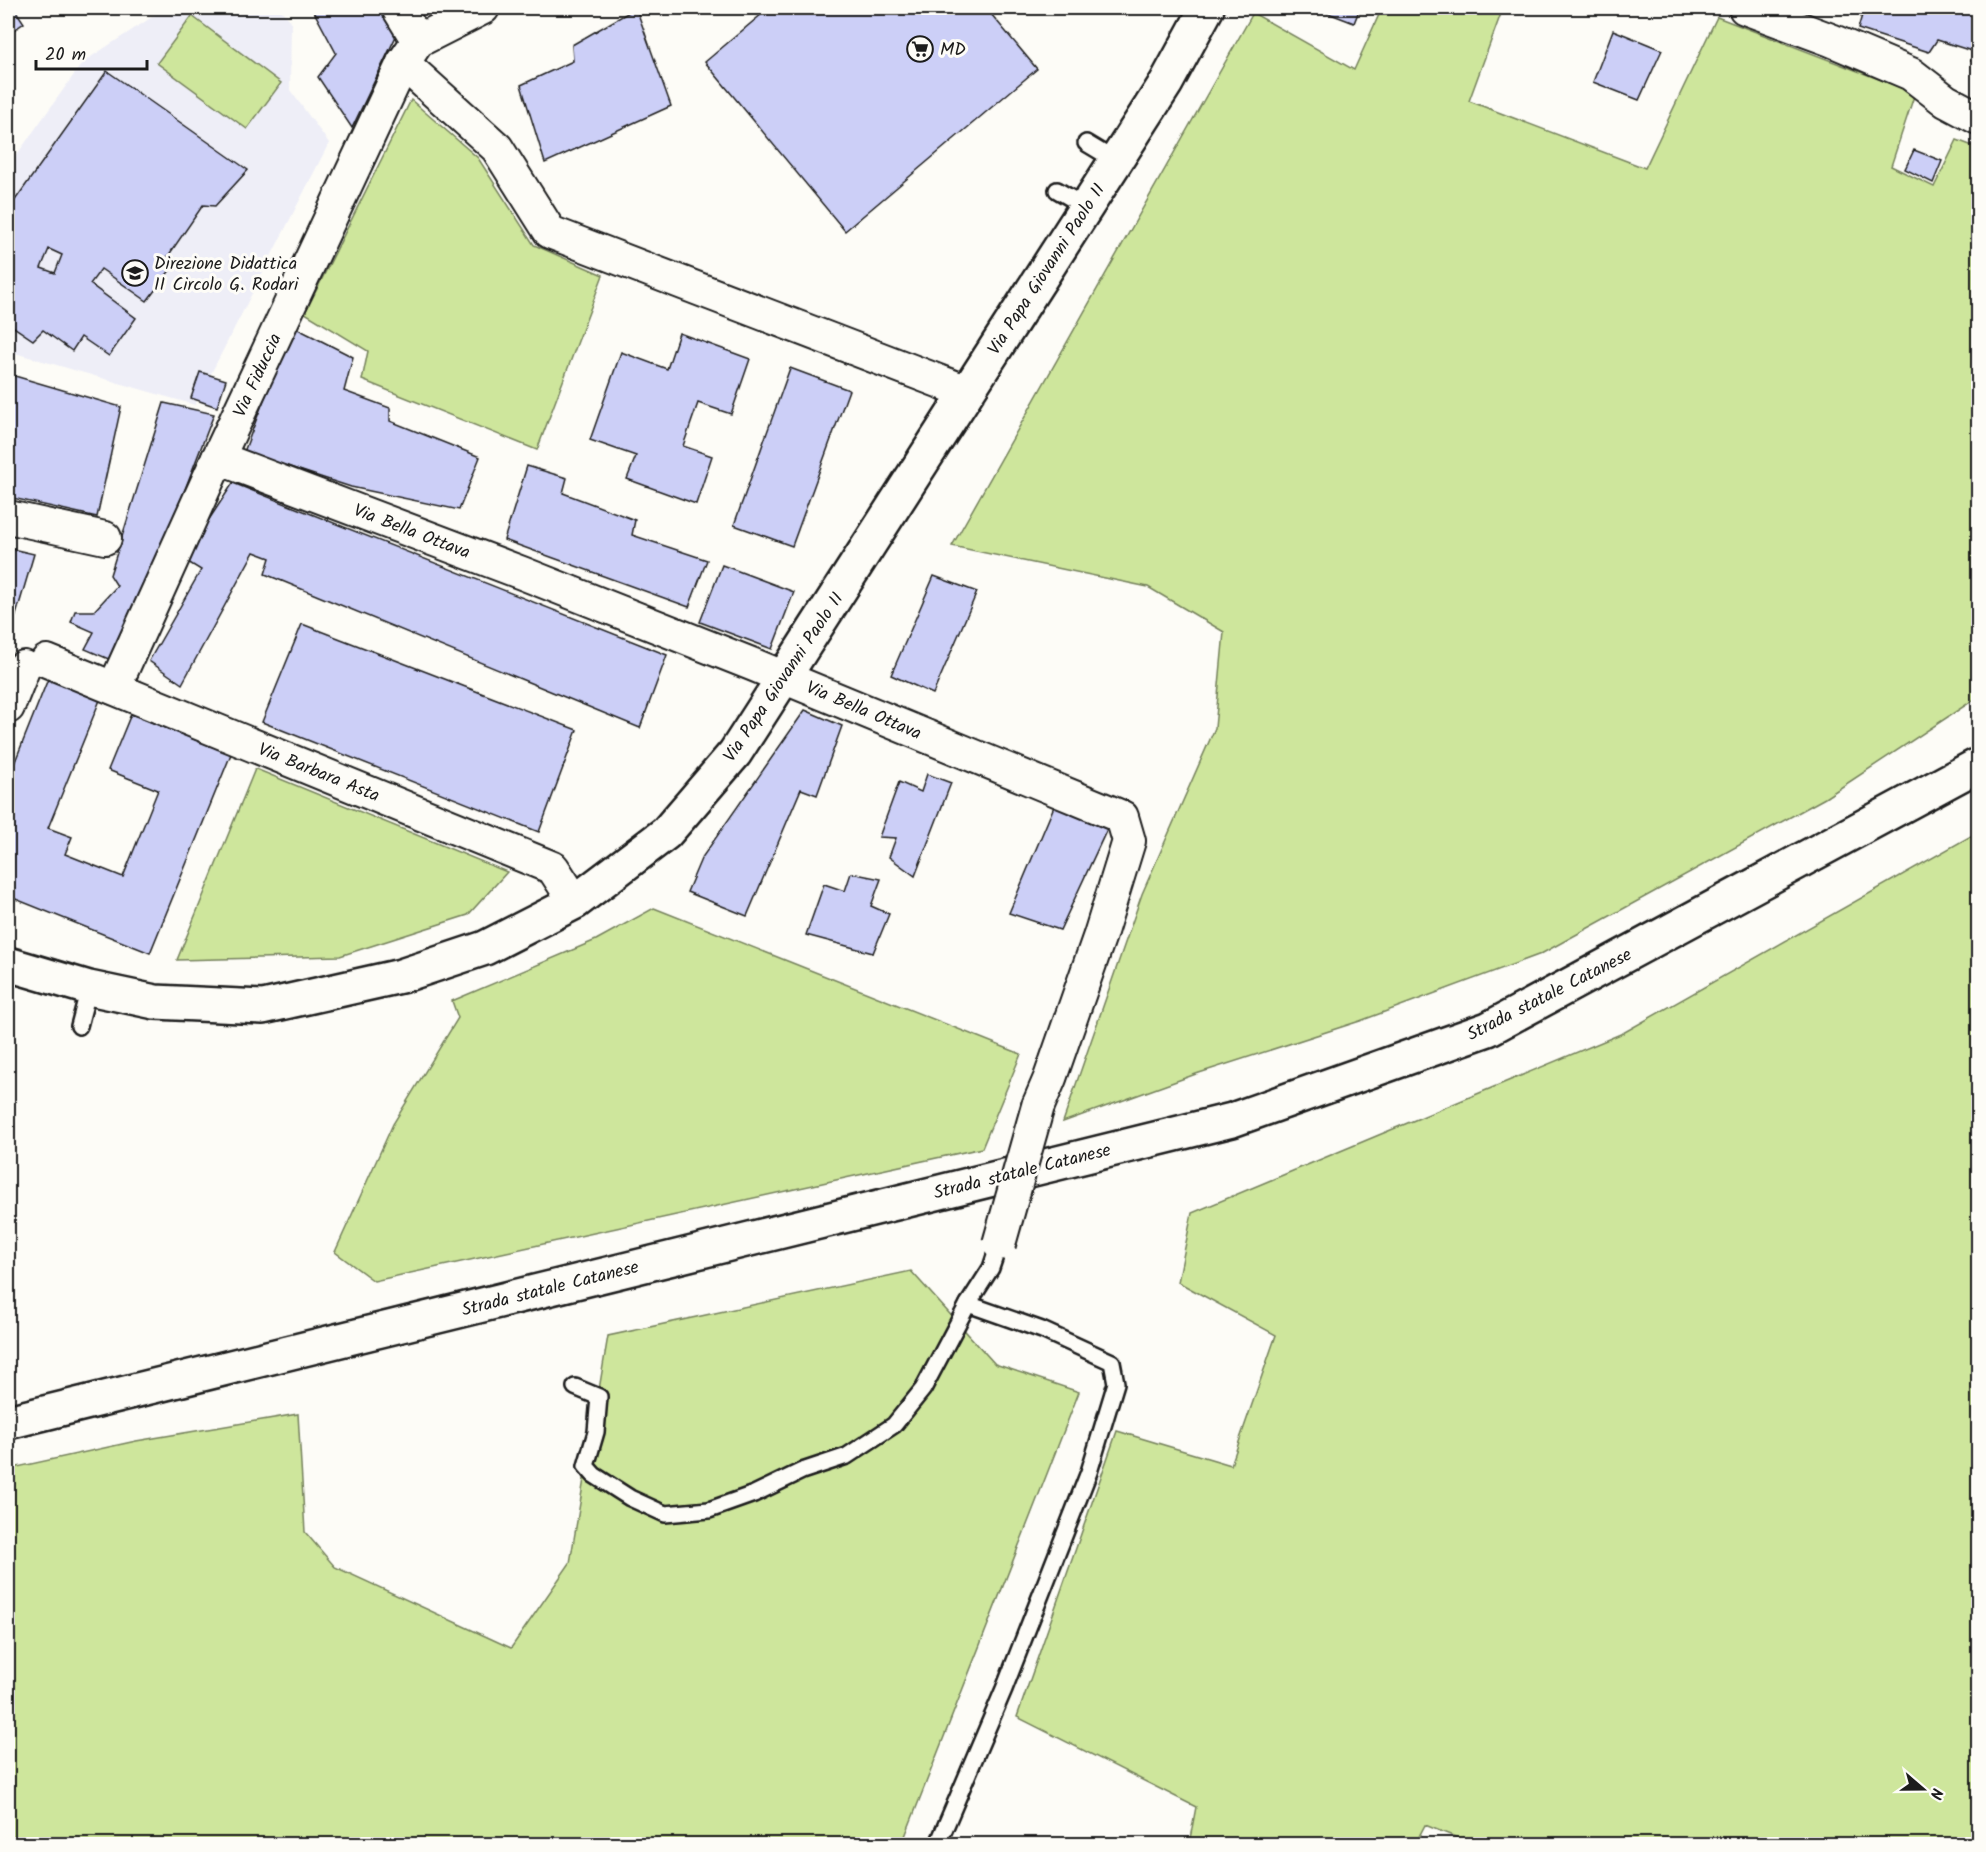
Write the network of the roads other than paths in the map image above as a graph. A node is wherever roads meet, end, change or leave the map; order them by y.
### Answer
1 (398, 8) edge
2 (483, 8) edge
3 (1207, 8) edge
4 (1745, 8) edge
5 (410, 52) junction
6 (1978, 118) edge
7 (1086, 142) dead end
8 (1116, 161) junction
9 (1057, 190) dead end
10 (1086, 207) junction
11 (967, 392) junction
12 (218, 458) junction
13 (8, 517) edge
14 (105, 538) dead end
15 (784, 677) junction
16 (114, 688) junction
17 (8, 707) edge
18 (1978, 765) edge
19 (575, 902) junction
20 (8, 964) edge
21 (89, 988) junction
22 (79, 1026) dead end
23 (999, 1244) joint
24 (968, 1304) junction
25 (575, 1387) dead end
26 (8, 1422) edge
27 (938, 1845) edge

1 - 5 street
2 - 5 street
3 - 8 main road, Via Papa Giovanni Paolo II
4 - 6 street
5 - 11 street
5 - 12 street, Via Fiduccia
7 - 8 lane
8 - 10 main road, Via Papa Giovanni Paolo II
9 - 10 lane
10 - 11 main road, Via Papa Giovanni Paolo II
11 - 15 main road, Via Papa Giovanni Paolo II
12 - 15 street, Via Bella Ottava
12 - 16 street, Via Fiduccia
13 - 14 street
15 - 19 main road, Via Papa Giovanni Paolo II
15 - 23 street, Via Bella Ottava, bridge
16 - 17 street, Via Barbara Asta
16 - 19 street, Via Barbara Asta
18 - 26 main road, Strada statale Catanese
19 - 21 main road, Via Papa Giovanni Paolo II
20 - 21 main road, Via Papa Giovanni Paolo II
21 - 22 lane
23 - 24 lane
24 - 25 lane
24 - 27 lane

